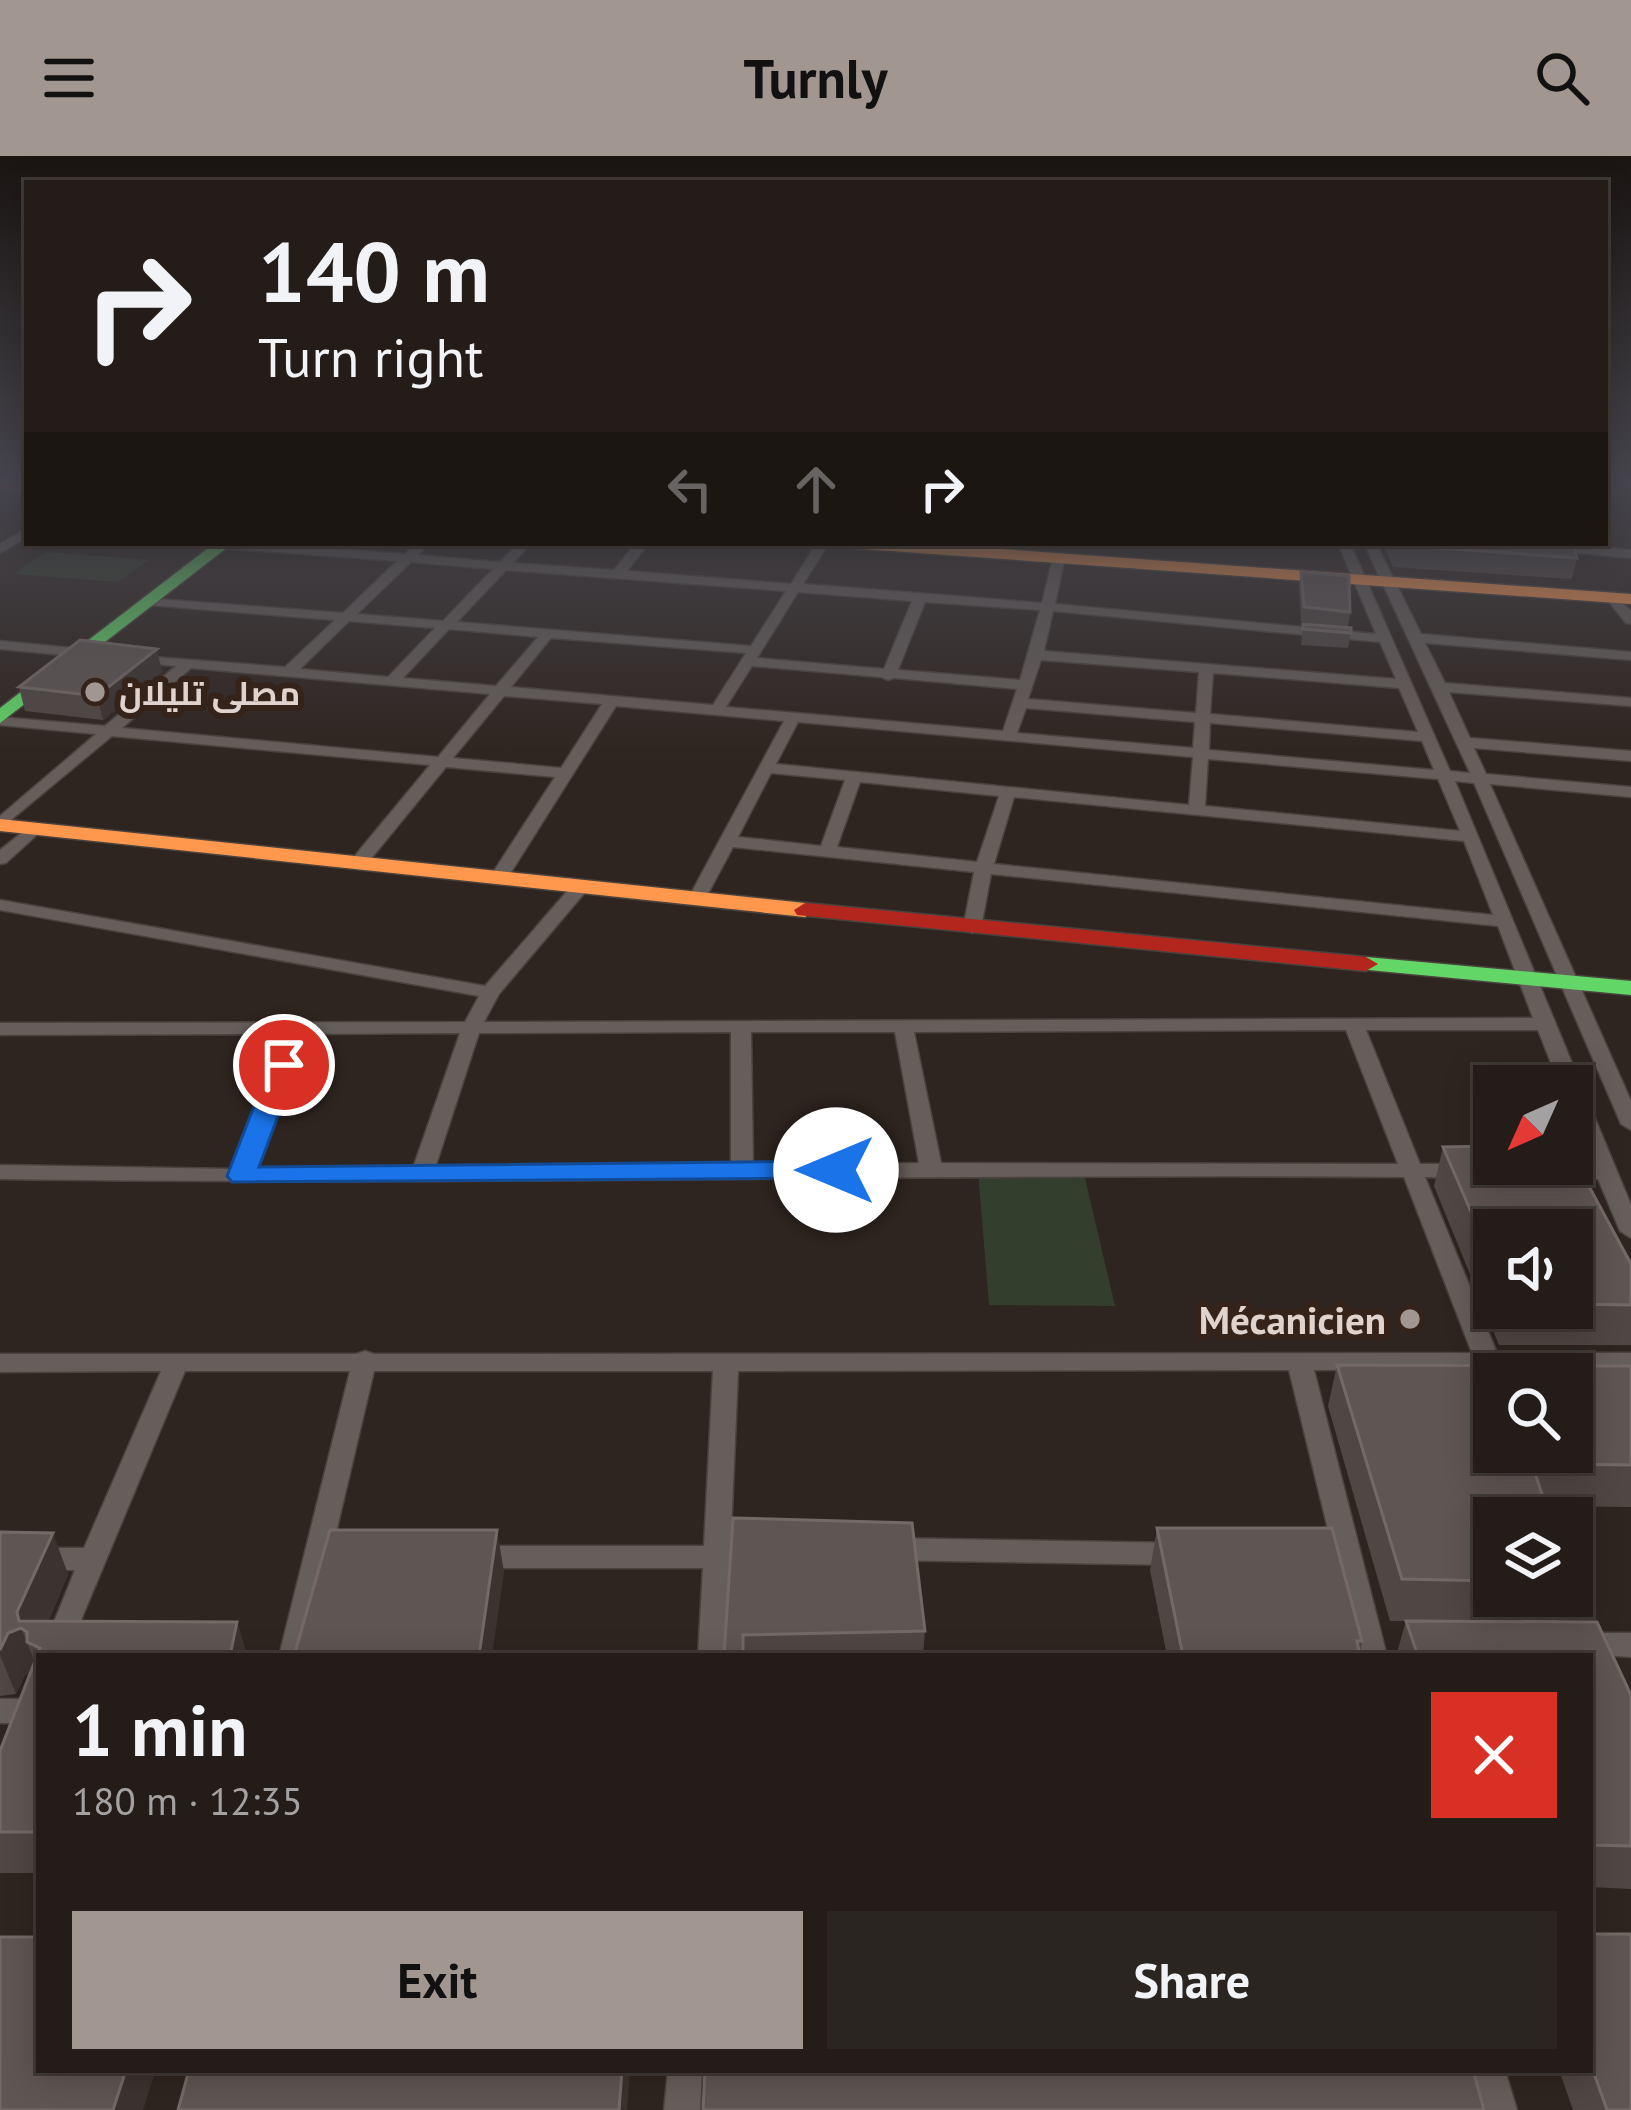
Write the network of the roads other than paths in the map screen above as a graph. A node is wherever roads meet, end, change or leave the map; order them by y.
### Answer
1 (166, 575) edge
2 (183, 575) edge
3 (390, 575) edge
4 (495, 575) edge
5 (619, 575) edge
6 (803, 575) edge
7 (1056, 575) edge
8 (1343, 575) edge
9 (1372, 575) edge
10 (1374, 578) junction
11 (794, 589) junction
12 (1625, 596) edge
13 (920, 597) junction
14 (149, 601) junction
15 (1048, 607) junction
16 (348, 616) junction
17 (1631, 620) edge
18 (446, 625) junction
19 (548, 633) junction
20 (1418, 638) junction
21 (1388, 639) junction
22 (0, 645) edge
23 (73, 652) junction
24 (1036, 655) junction
25 (752, 656) junction
26 (1631, 656) edge
27 (187, 664) junction
28 (1206, 668) junction
29 (287, 673) junction
30 (888, 676) junction
31 (392, 682) junction
32 (1405, 685) junction
33 (1024, 686) junction
34 (1440, 687) junction
35 (497, 691) junction
36 (0, 697) edge
37 (610, 702) junction
38 (1631, 702) edge
39 (1021, 703) junction
40 (716, 710) junction
41 (793, 717) junction
42 (0, 719) edge
43 (1203, 719) junction
44 (113, 729) junction
45 (1009, 735) junction
46 (1428, 737) junction
47 (1461, 742) junction
48 (1202, 752) junction
49 (1631, 756) edge
50 (437, 762) junction
51 (766, 768) junction
52 (563, 773) junction
53 (1441, 773) junction
54 (854, 776) junction
55 (1478, 777) junction
56 (1009, 792) junction
57 (1631, 793) edge
58 (1197, 810) junction
59 (0, 824) edge
60 (34, 828) junction
61 (1472, 837) junction
62 (727, 841) junction
63 (827, 853) junction
64 (0, 859) edge
65 (359, 862) junction
66 (983, 870) junction
67 (499, 877) junction
68 (580, 886) junction
69 (698, 897) junction
70 (0, 905) edge
71 (1506, 922) junction
72 (972, 928) junction
73 (1528, 978) junction
74 (1570, 982) junction
75 (1631, 988) edge
76 (490, 992) junction
77 (1544, 1024) junction
78 (1354, 1026) junction
79 (298, 1028) junction
80 (0, 1029) edge
81 (471, 1029) junction
82 (904, 1029) junction
83 (741, 1030) junction
84 (1561, 1065) edge
85 (1631, 1124) edge
86 (1593, 1141) edge
87 (931, 1169) junction
88 (742, 1170) junction
89 (1410, 1171) junction
90 (1473, 1171) edge
91 (0, 1172) edge
92 (1593, 1172) edge
93 (1606, 1172) junction
94 (422, 1174) junction
95 (242, 1176) junction
96 (1631, 1231) edge
97 (1485, 1353) edge
98 (1473, 1358) edge
99 (1299, 1359) junction
100 (365, 1360) junction
101 (1593, 1360) edge
102 (1631, 1361) edge
103 (726, 1362) junction
104 (0, 1363) edge
105 (176, 1364) junction
106 (785, 1546) edge
107 (854, 1548) edge
108 (717, 1550) junction
109 (1204, 1554) edge
110 (434, 1557) edge
111 (0, 1559) edge
112 (93, 1559) junction
113 (1560, 1645) edge
114 (1631, 1645) edge
115 (1379, 1649) edge
116 (61, 1653) edge
117 (294, 1653) edge
118 (712, 1653) edge
119 (685, 2073) edge
120 (1489, 2073) edge
121 (682, 2110) edge
122 (1499, 2110) edge

1 - 23 main road
2 - 14 main road
3 - 16 street
4 - 18 street
5 - 11 street
6 - 11 street
7 - 15 street
8 - 10 main road
9 - 10 street
10 - 12 main road
10 - 20 street
10 - 21 street
11 - 13 street
11 - 25 street
12 - 17 street
13 - 15 street
13 - 30 street
14 - 16 street
14 - 23 main road
15 - 21 street
15 - 24 street
16 - 18 street
16 - 29 street
18 - 19 street
18 - 31 street
19 - 25 street
19 - 35 street
20 - 26 street
20 - 34 street
21 - 32 street
22 - 23 street
23 - 27 street
23 - 36 main road
23 - 42 main road
24 - 28 street
24 - 33 street
25 - 30 street
25 - 40 street
27 - 29 street
27 - 44 street
28 - 32 street
28 - 43 street
29 - 31 street
30 - 33 street
31 - 35 street
32 - 46 street
33 - 39 street
34 - 38 street
34 - 47 street
35 - 37 street
35 - 50 street
37 - 40 street
37 - 52 street
39 - 43 street
39 - 45 street
40 - 41 street
41 - 45 street
41 - 51 street
42 - 44 street
43 - 46 street
43 - 48 street
44 - 50 street
44 - 59 street
45 - 48 street
46 - 53 street
47 - 49 street
47 - 55 street
48 - 53 street
48 - 58 street
50 - 52 street
50 - 65 street
51 - 54 street
51 - 62 street
52 - 67 street
53 - 55 street
53 - 61 street
54 - 56 street
54 - 63 street
55 - 57 street
55 - 74 street
56 - 58 street
56 - 66 street
58 - 61 street
59 - 60 main road
60 - 64 street
60 - 65 main road
61 - 71 street
62 - 63 street
62 - 69 street
63 - 66 street
65 - 67 main road
66 - 71 street
66 - 72 street
67 - 68 main road
68 - 69 main road
68 - 76 street
69 - 72 main road
70 - 76 street
71 - 73 street
72 - 73 main road
73 - 74 main road
73 - 77 street
74 - 75 main road
74 - 85 street
76 - 81 street
77 - 78 street
77 - 84 street
78 - 82 street
78 - 89 street
79 - 80 street
79 - 81 street
79 - 95 street
81 - 83 street
81 - 94 street
82 - 83 street
82 - 87 street
83 - 88 street
86 - 93 street
87 - 88 street
87 - 89 street
88 - 94 street
89 - 90 street
89 - 97 street
91 - 95 street
92 - 93 street
93 - 96 street
94 - 95 street
98 - 99 street
99 - 103 street
99 - 115 street
100 - 103 street
100 - 105 street
100 - 117 street
101 - 102 street
103 - 108 street
104 - 105 street
105 - 112 street
106 - 108 street
107 - 109 street
108 - 110 street
108 - 118 street
111 - 112 street
112 - 116 street
113 - 114 street
119 - 121 street
120 - 122 street

